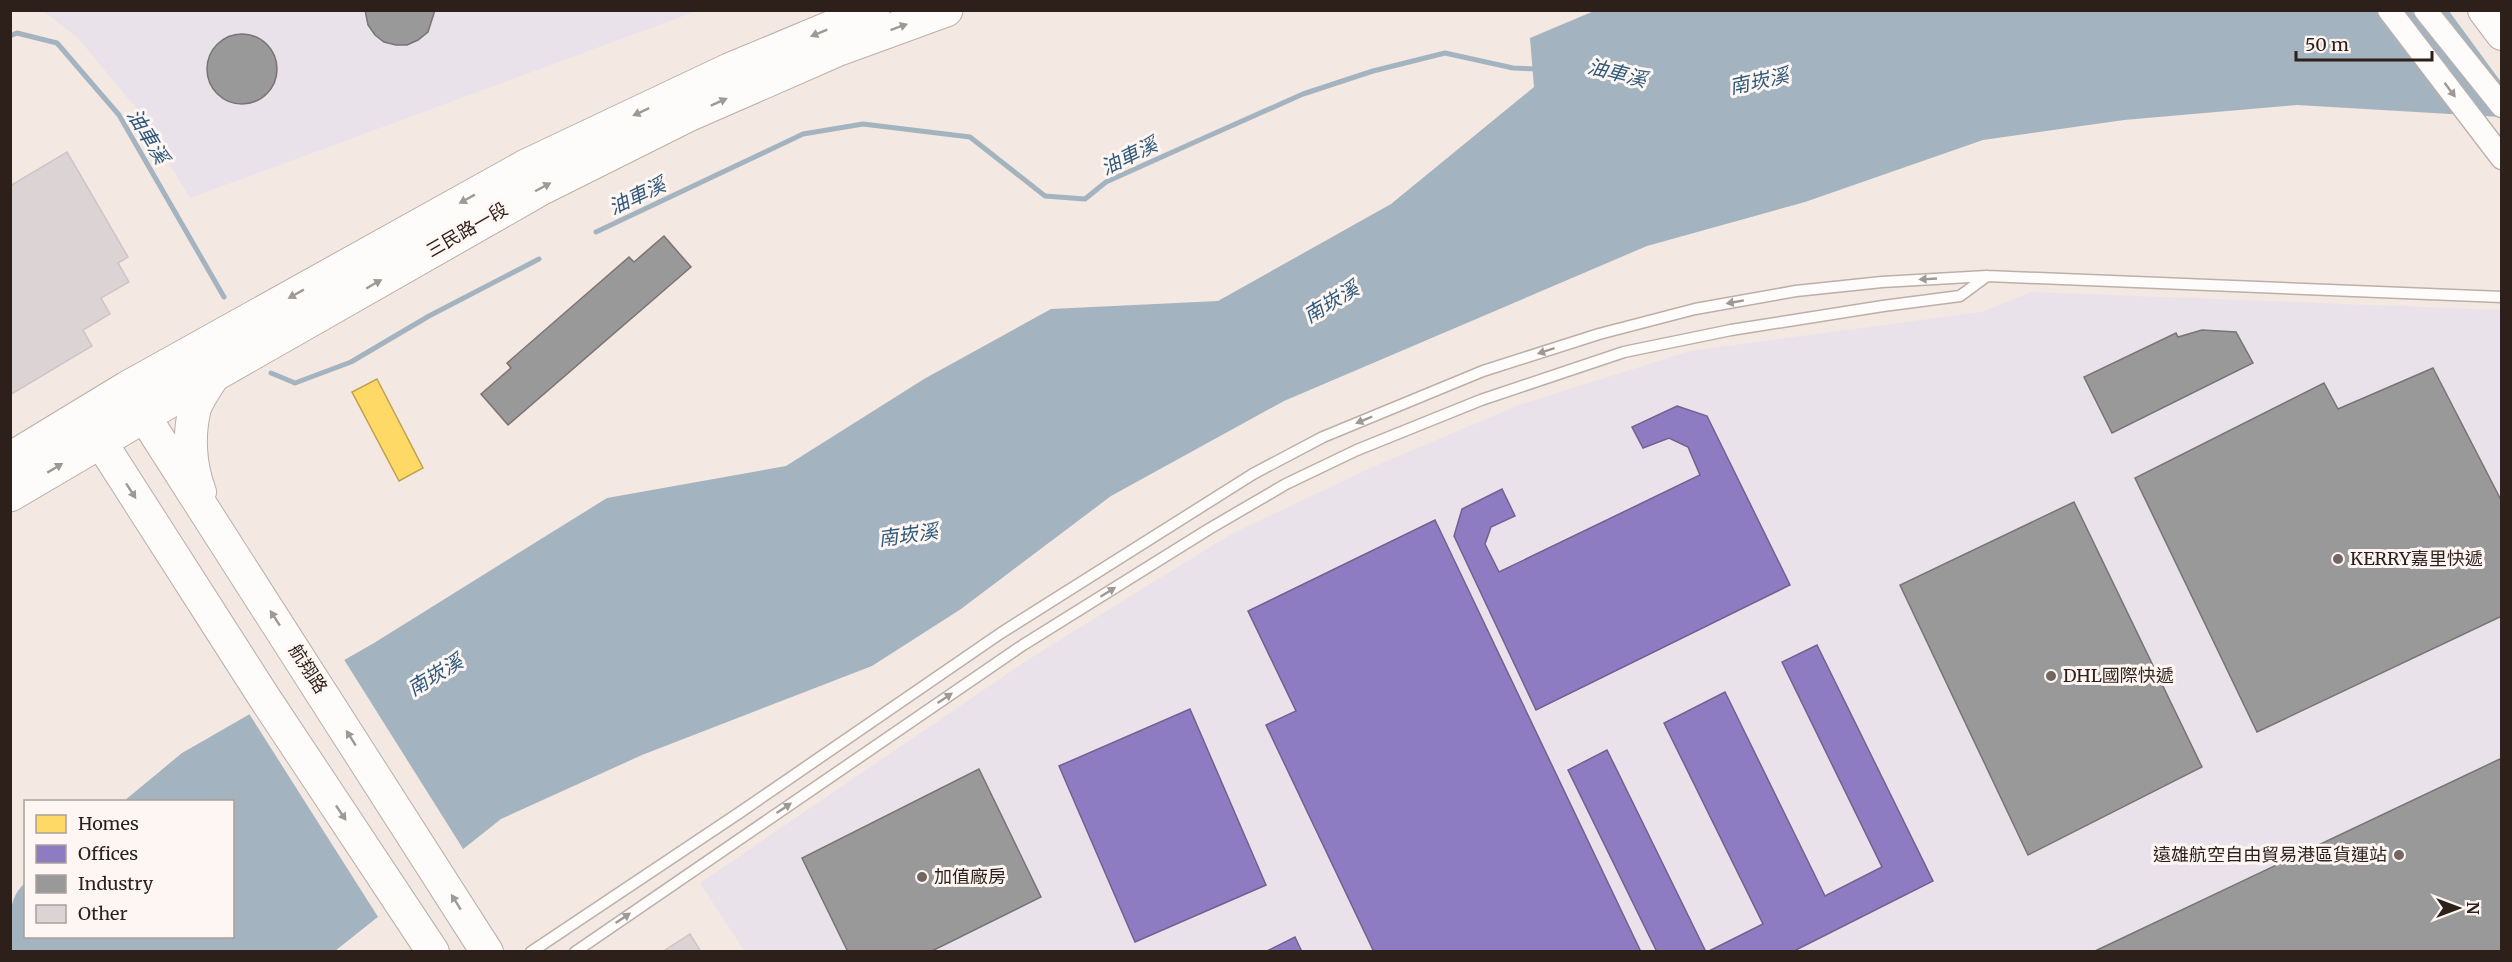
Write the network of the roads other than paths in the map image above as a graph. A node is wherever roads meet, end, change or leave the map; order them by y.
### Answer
1 (873, 10) edge
2 (946, 10) edge
3 (2389, 10) edge
4 (2426, 10) edge
5 (2484, 10) edge
6 (2502, 34) edge
7 (2502, 106) edge
8 (2502, 158) edge
9 (1987, 276) junction
10 (2502, 297) edge
11 (213, 375) junction
12 (127, 388) junction
13 (144, 417) junction
14 (92, 428) junction
15 (10, 459) edge
16 (10, 495) edge
17 (208, 515) junction
18 (433, 951) edge
19 (487, 951) edge
20 (531, 951) edge
21 (575, 951) edge

1 -> 12 main road, 三民路一段
11 -> 2 main road, 三民路一段
3 -> 8 street
4 - 7 street
5 - 6 street
9 - 10 lane
9 -> 20 lane
21 -> 9 lane
11 - 13 main road, 三民路一段
11 - 17 street
12 - 13 street, 航翔路
12 - 14 main road, 三民路一段
13 - 14 main road, 三民路一段
13 - 17 street, 航翔路
14 - 15 main road, 三民路一段
16 -> 14 main road, 三民路一段
14 -> 18 street
19 -> 17 street, 航翔路

